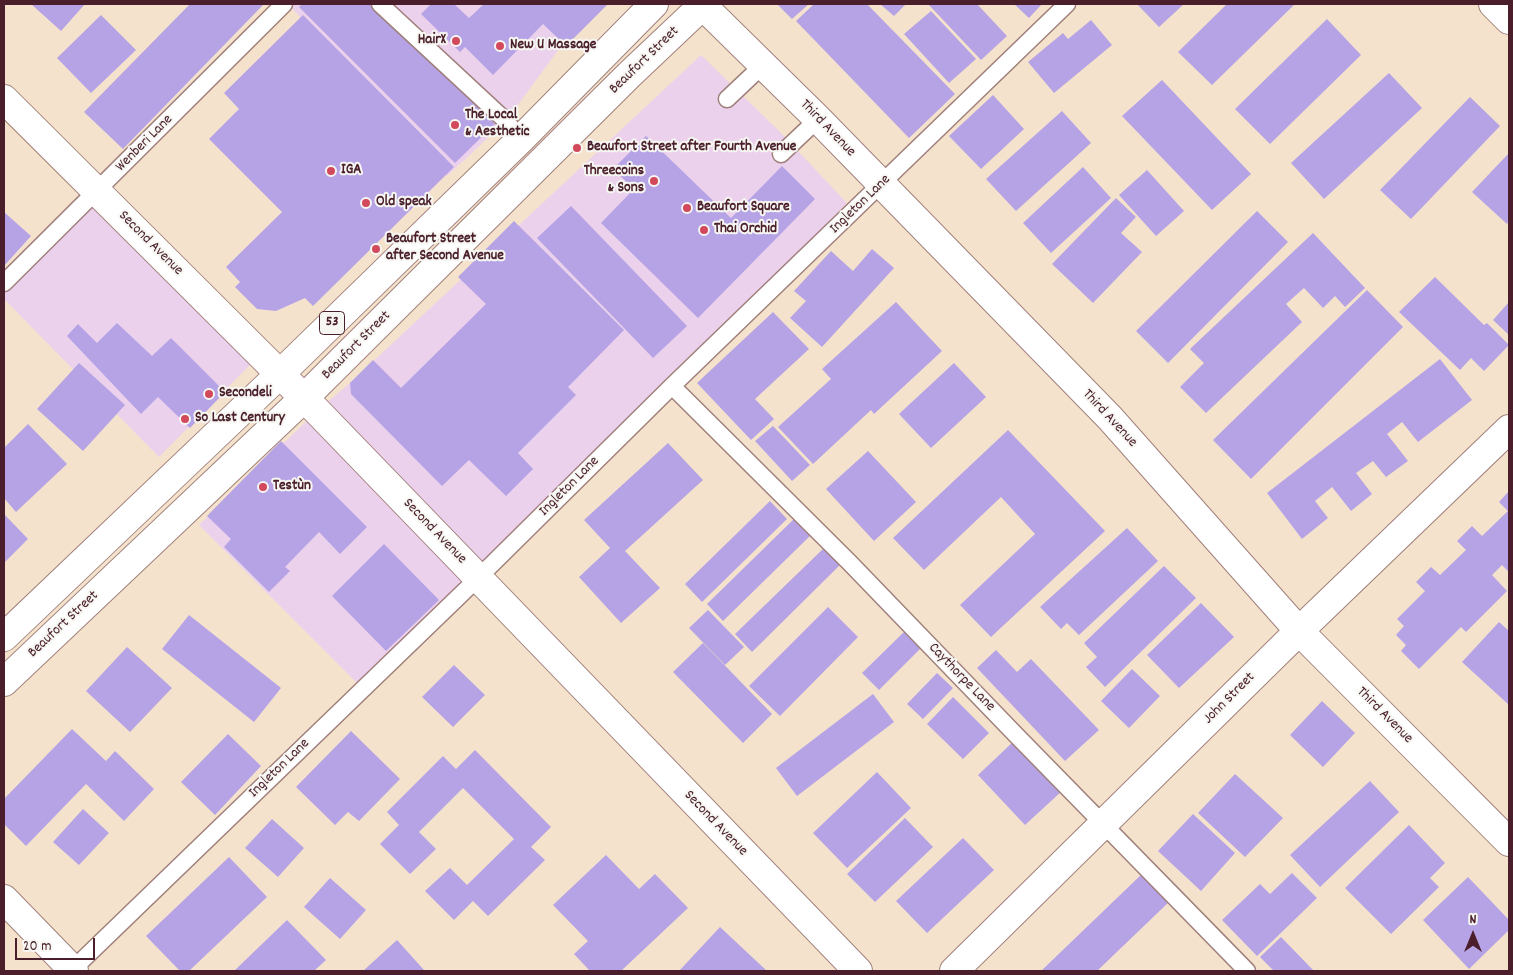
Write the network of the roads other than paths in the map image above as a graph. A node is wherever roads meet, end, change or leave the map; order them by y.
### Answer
1 (284, 4) edge
2 (380, 4) edge
3 (654, 4) edge
4 (703, 4) edge
5 (1067, 4) edge
6 (1494, 4) edge
7 (1509, 20) edge
8 (763, 66) junction
9 (4, 99) edge
10 (727, 99) dead end
11 (818, 119) junction
12 (521, 139) junction
13 (781, 154) dead end
14 (881, 185) junction
15 (97, 191) junction
16 (4, 283) edge
17 (280, 374) junction
18 (672, 386) junction
19 (304, 398) junction
20 (1509, 429) edge
21 (478, 578) junction
22 (1299, 631) junction
23 (4, 637) edge
24 (4, 682) edge
25 (1103, 824) junction
26 (1509, 842) edge
27 (4, 899) edge
28 (72, 971) edge
29 (858, 971) edge
30 (954, 971) edge
31 (1248, 971) edge

1 - 15 lane, Wenberi Lane
2 - 12 lane
3 - 12 street, 53
4 - 8 street, Third Avenue
4 - 19 street, Beaufort Street / 53
5 - 14 lane, Ingleton Lane
6 - 7 street
8 - 10 lane
8 - 11 street, Third Avenue
9 - 15 street, Second Avenue
11 - 13 lane
11 - 14 street, Third Avenue
12 - 17 street, 53
14 - 18 lane, Ingleton Lane
14 - 22 street, Third Avenue
15 - 16 lane, Wenberi Lane
15 - 17 street, Second Avenue
17 - 19 street, Second Avenue
17 - 23 street, 53
18 - 21 lane, Ingleton Lane
18 - 25 lane, Caythorpe Lane
19 - 21 street, Second Avenue
19 - 24 street, Beaufort Street / 53
20 - 22 street, John Street
21 - 28 lane, Ingleton Lane
21 - 29 street, Second Avenue
22 - 25 street, John Street
22 - 26 street, Third Avenue
25 - 30 street, John Street
25 - 31 lane, Caythorpe Lane
27 - 28 street

